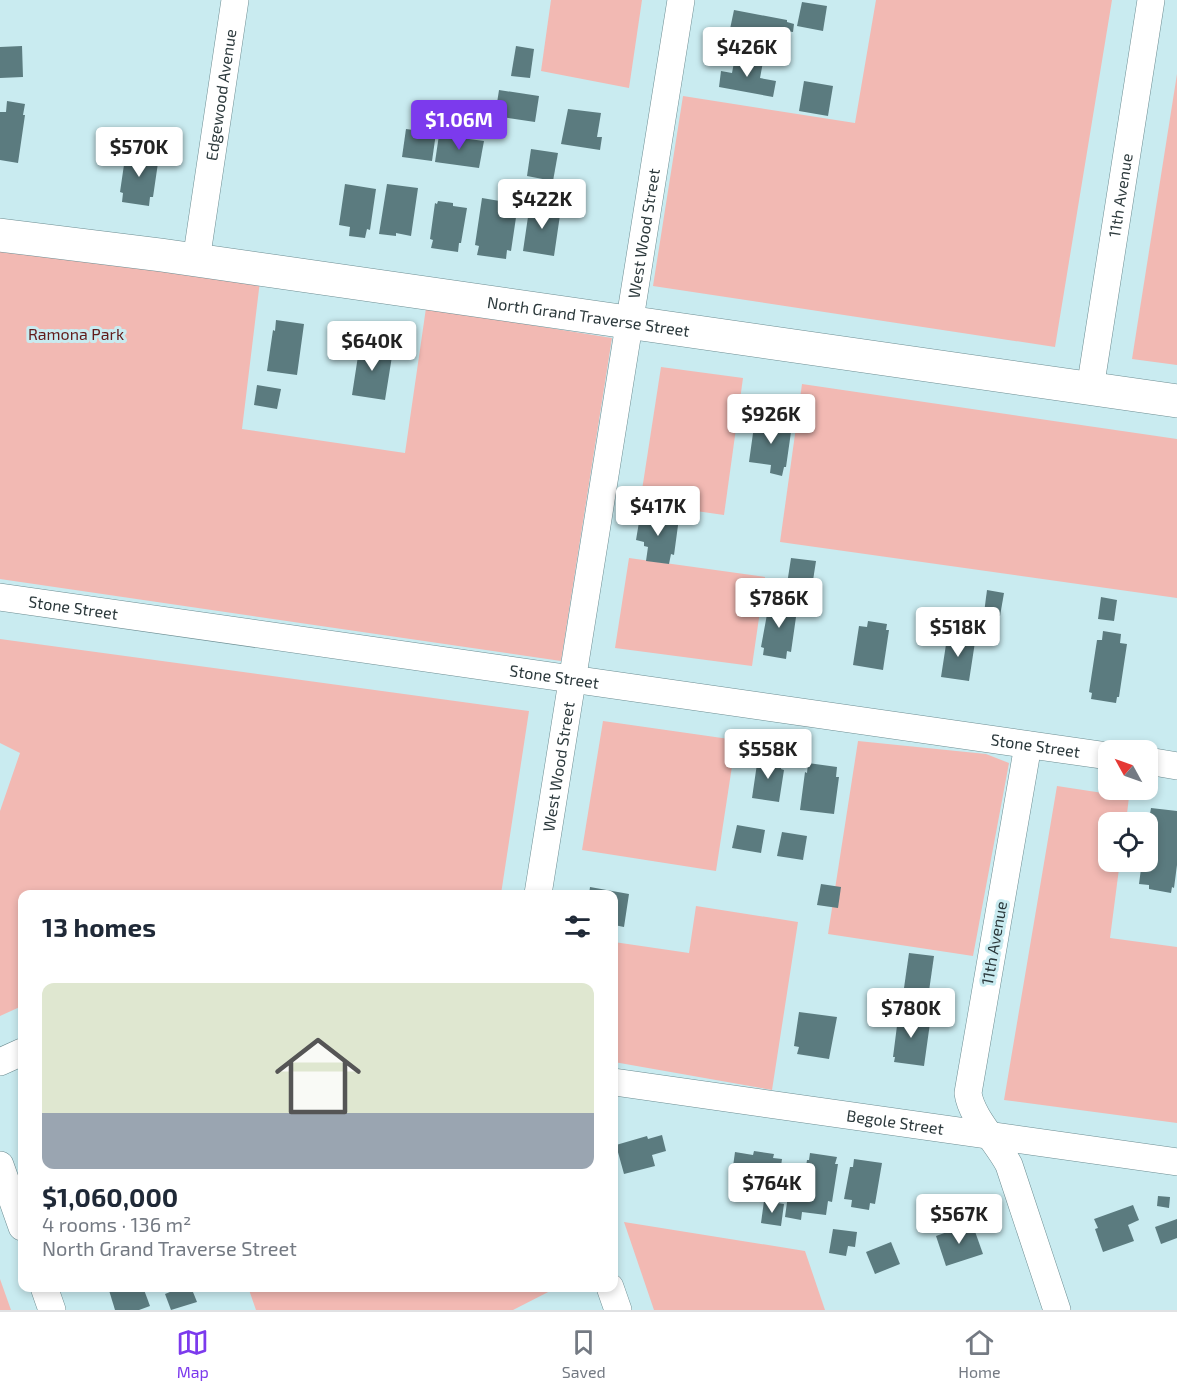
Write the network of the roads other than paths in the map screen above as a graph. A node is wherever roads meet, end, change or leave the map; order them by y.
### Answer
1 (235, 0) edge
2 (681, 0) edge
3 (1151, 0) edge
4 (0, 235) edge
5 (196, 261) junction
6 (630, 324) junction
7 (1090, 389) junction
8 (1177, 401) edge
9 (0, 597) edge
10 (573, 679) junction
11 (1029, 745) junction
12 (1098, 755) edge
13 (1158, 763) edge
14 (1177, 766) edge
15 (539, 890) edge
16 (18, 1054) edge
17 (0, 1062) edge
18 (618, 1083) edge
19 (991, 1135) junction
20 (1177, 1162) edge
21 (0, 1165) edge
22 (18, 1216) edge
23 (46, 1292) edge
24 (52, 1310) edge
25 (1057, 1310) edge

1 - 5 street, Edgewood Avenue
2 - 6 street, West Wood Street
3 - 7 street, 11th Avenue
4 - 5 street, North Grand Traverse Street
5 - 6 street, North Grand Traverse Street
6 - 7 street, North Grand Traverse Street
6 - 10 street, West Wood Street
7 - 8 street, North Grand Traverse Street
9 - 10 street, Stone Street
10 - 11 street, Stone Street
10 - 15 street, West Wood Street
11 - 12 street, Stone Street
11 - 19 street, 11th Avenue
13 - 14 street
16 - 17 street
18 - 19 street, Begole Street
19 - 20 street, Begole Street
19 - 25 street, 11th Avenue
21 - 22 street
23 - 24 street

